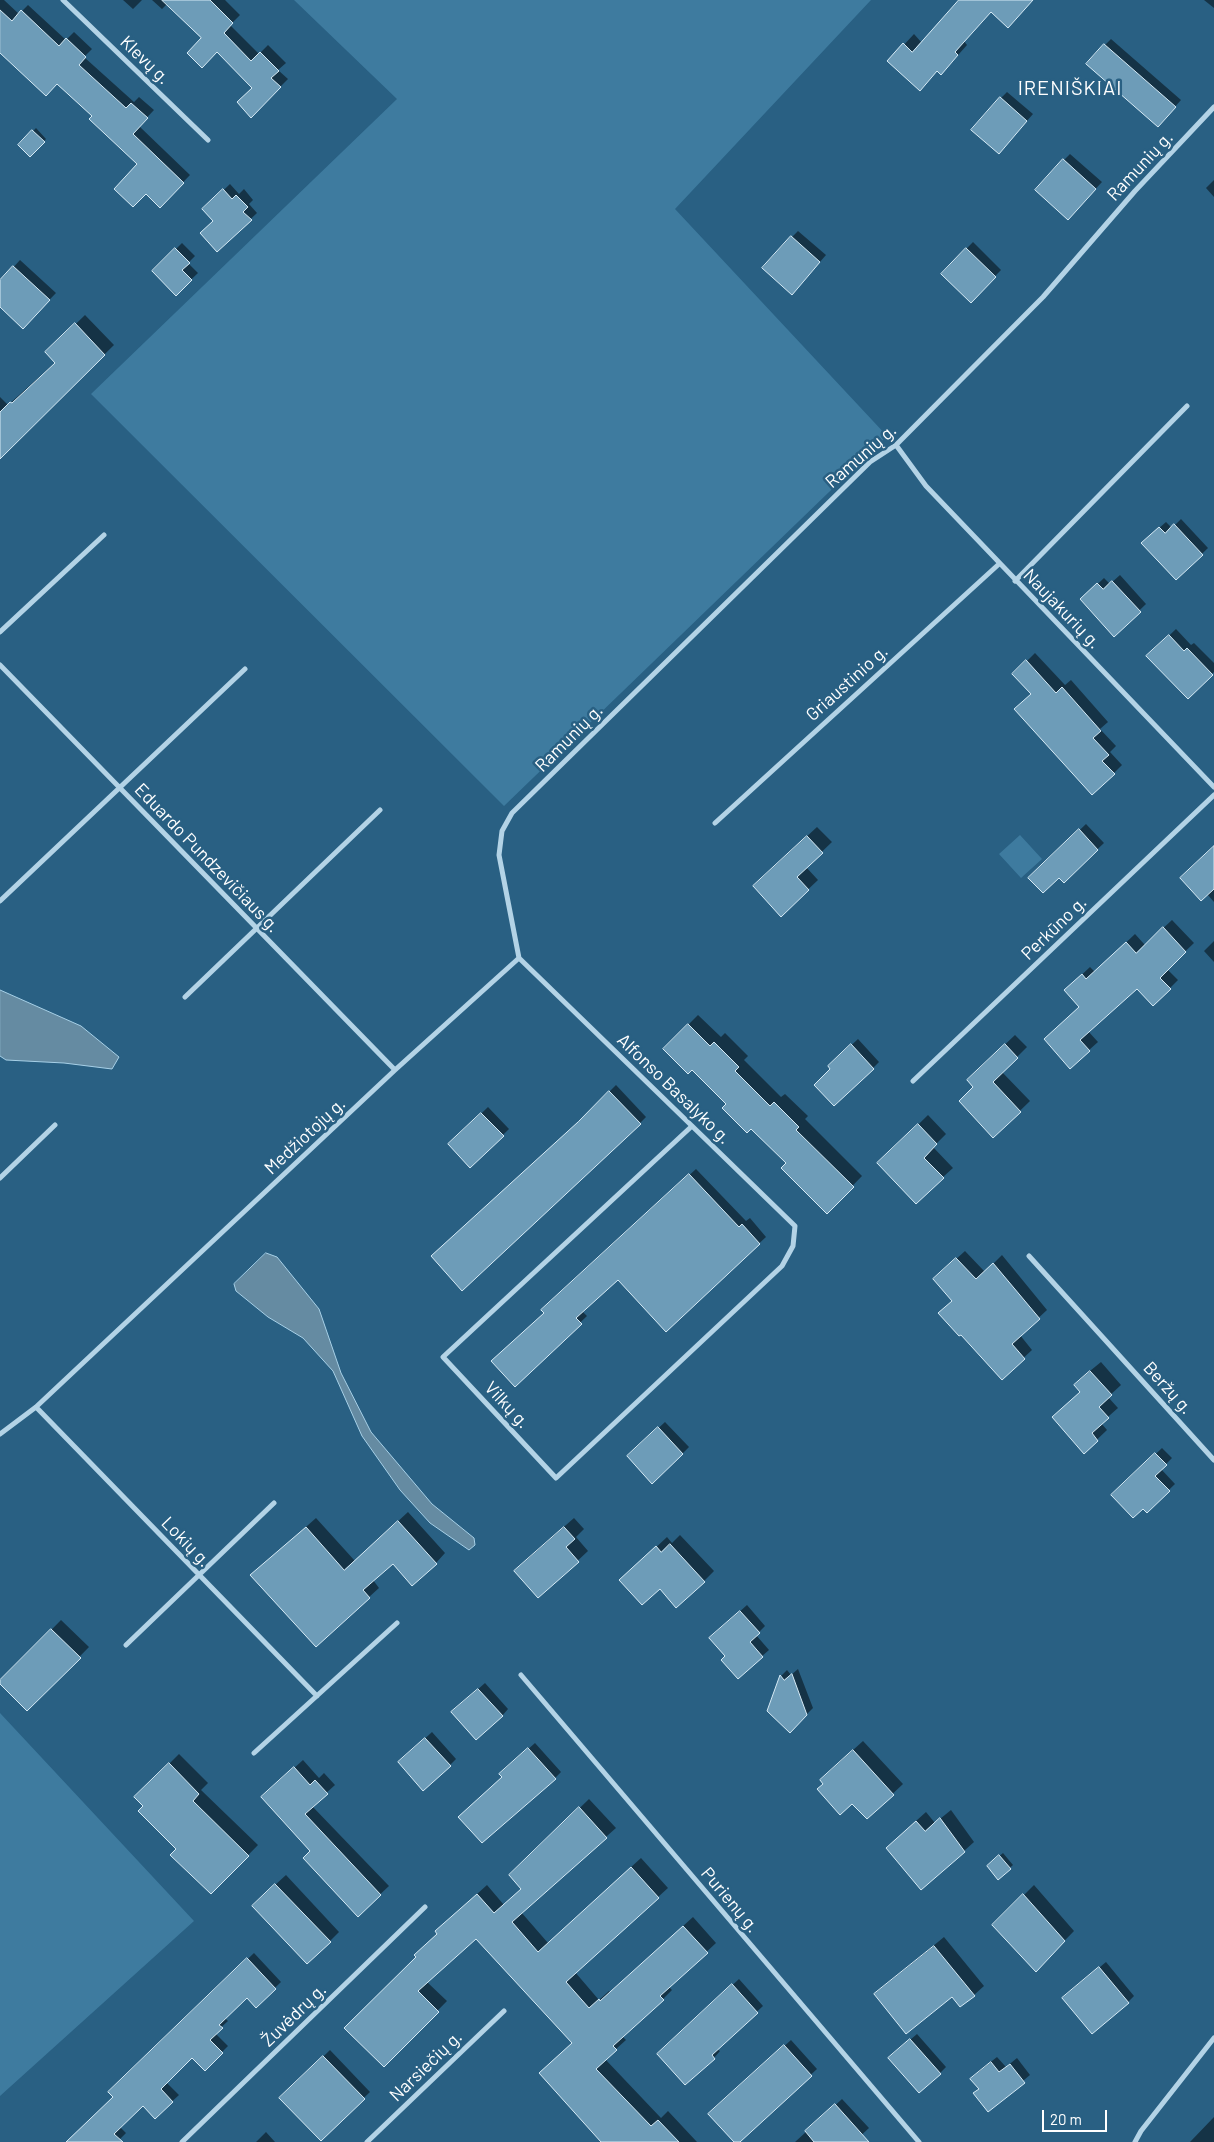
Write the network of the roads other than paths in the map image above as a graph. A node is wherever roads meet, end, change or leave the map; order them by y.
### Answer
1 (63, 0) edge
2 (1214, 107) edge
3 (208, 140) dead end
4 (1187, 406) dead end
5 (896, 445) junction
6 (104, 535) dead end
7 (999, 564) junction
8 (1015, 581) junction
9 (0, 632) edge
10 (0, 665) edge
11 (245, 669) dead end
12 (1214, 787) edge
13 (120, 788) junction
14 (1214, 795) edge
15 (380, 810) dead end
16 (715, 823) dead end
17 (0, 901) edge
18 (256, 929) junction
19 (520, 958) junction
20 (185, 997) dead end
21 (395, 1070) junction
22 (913, 1081) dead end
23 (55, 1125) dead end
24 (692, 1126) junction
25 (0, 1178) edge
26 (793, 1246) joint
27 (1029, 1256) dead end
28 (36, 1407) junction
29 (0, 1434) edge
30 (1214, 1460) edge
31 (274, 1503) dead end
32 (199, 1575) junction
33 (397, 1623) dead end
34 (126, 1645) dead end
35 (521, 1675) dead end
36 (317, 1696) junction
37 (254, 1753) dead end
38 (425, 1908) dead end
39 (504, 2011) dead end
40 (1214, 2038) edge
41 (182, 2142) edge
42 (367, 2142) edge
43 (919, 2142) edge
44 (1135, 2142) edge

1 - 3 street, Klevų g.
2 - 5 street, Ramunių g.
4 - 8 street
5 - 7 street, Naujakurių g.
5 - 19 street, Ramunių g.
6 - 9 street
7 - 8 street, Naujakurių g.
7 - 16 street, Griaustinio g.
8 - 12 street, Naujakurių g.
10 - 13 street, Eduardo Pundzevičiaus g.
11 - 13 street
13 - 17 street
13 - 18 street, Eduardo Pundzevičiaus g.
14 - 22 street, Perkūno g.
15 - 18 street
18 - 20 street
18 - 21 street, Eduardo Pundzevičiaus g.
19 - 21 street, Medžiotojų g.
19 - 24 street, Alfonso Basalyko g.
21 - 28 street, Medžiotojų g.
23 - 25 street
24 - 26 street, Alfonso Basalyko g.
24 - 26 street, Vilkų g.
27 - 30 street, Beržų g.
28 - 29 street, Medžiotojų g.
28 - 32 street, Lokių g.
31 - 32 street
32 - 34 street
32 - 36 street, Lokių g.
33 - 36 street
35 - 43 street, Purienų g.
36 - 37 street
38 - 41 street, Žuvėdrų g.
39 - 42 street, Narsiečių g.
40 - 44 street

